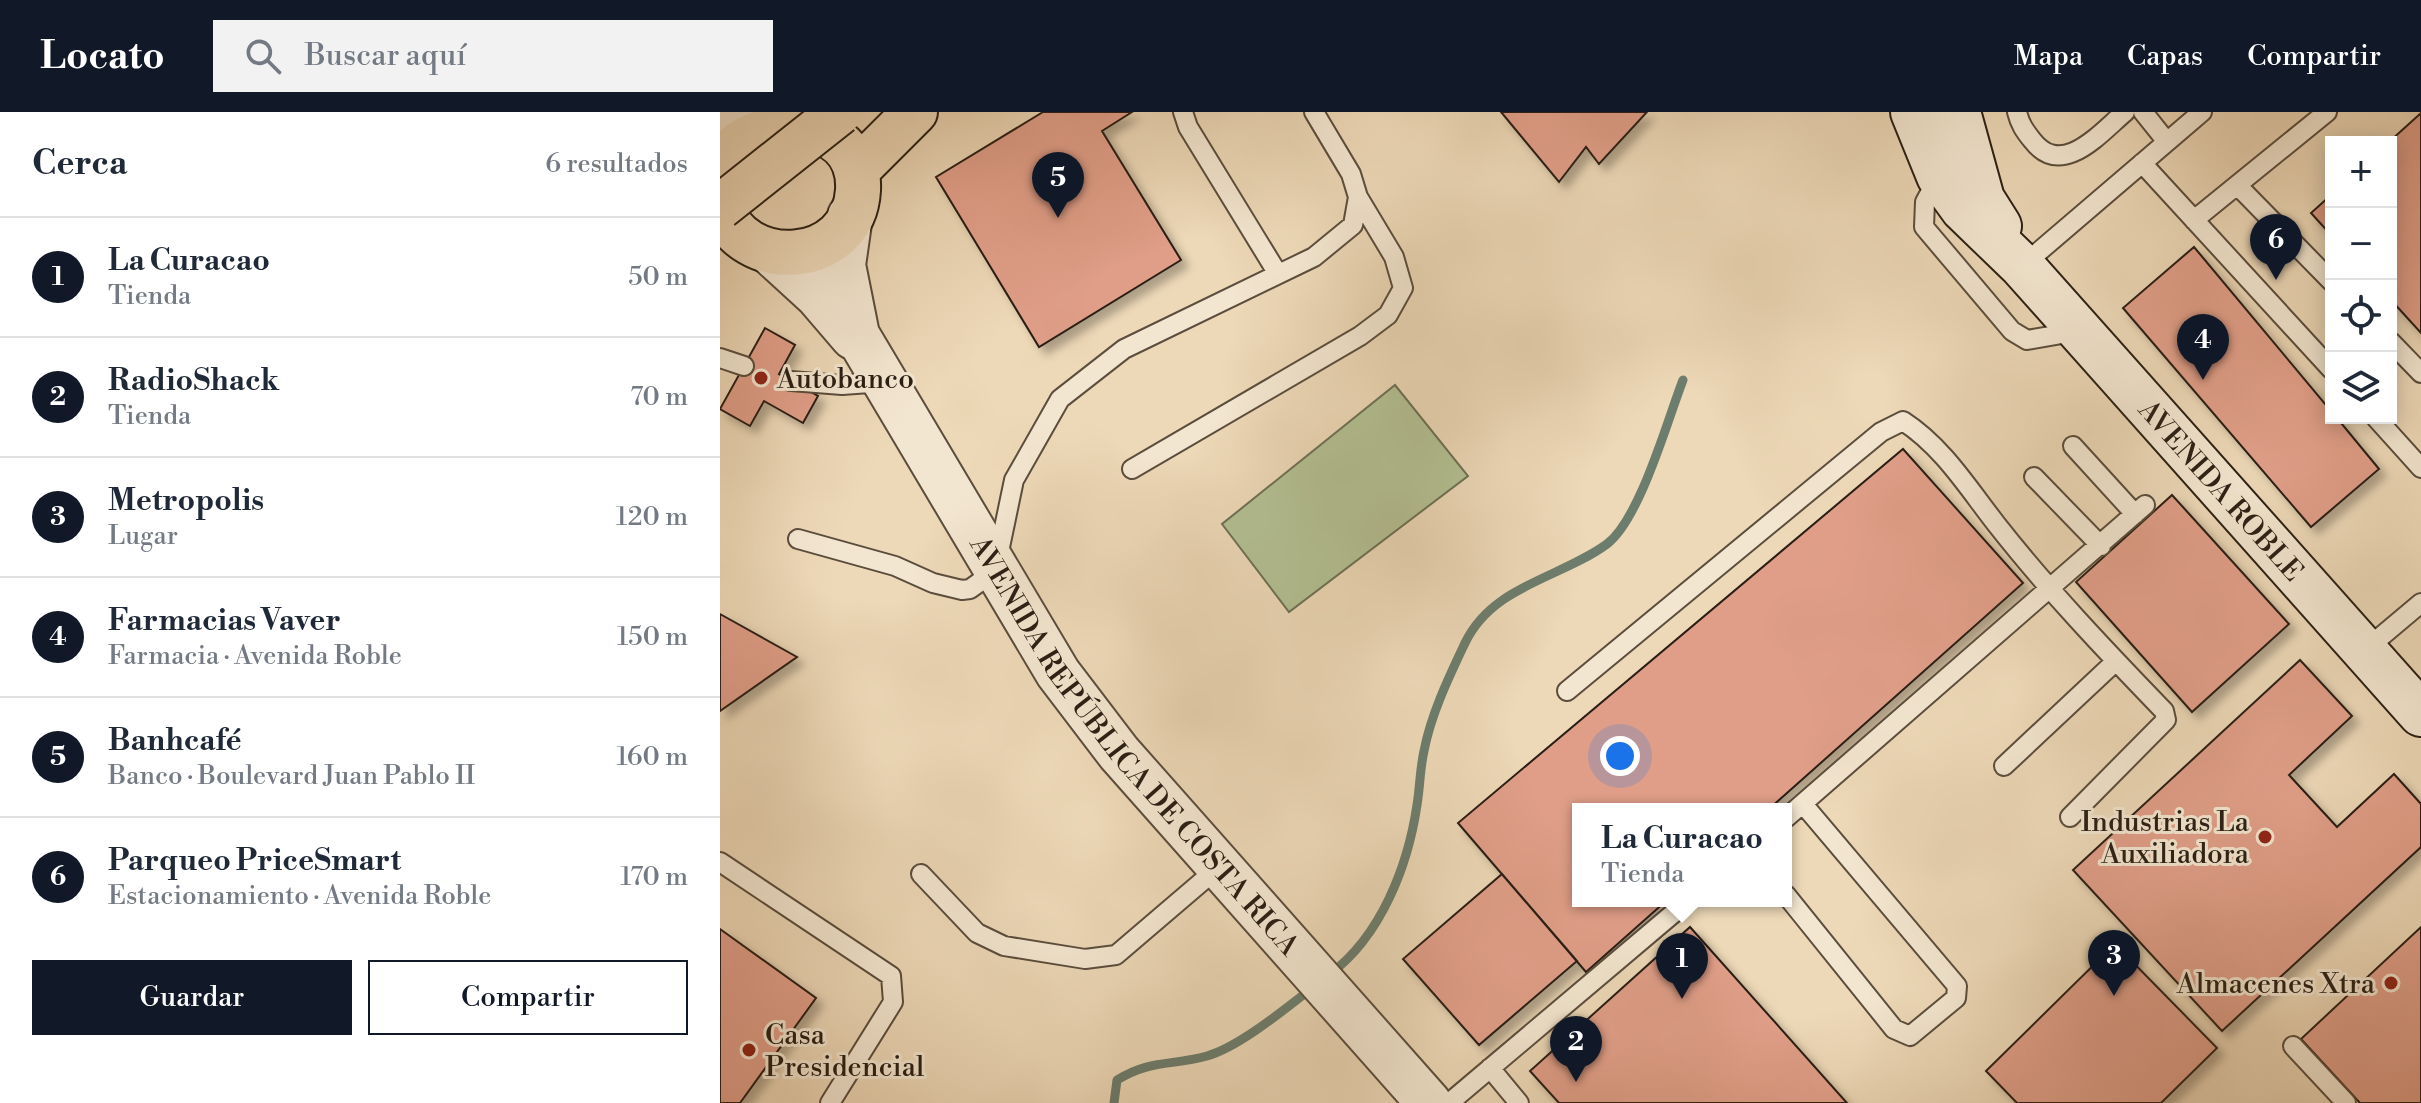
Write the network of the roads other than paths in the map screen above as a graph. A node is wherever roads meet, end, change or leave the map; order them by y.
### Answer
1 (840, 112) edge
2 (915, 112) edge
3 (1183, 112) edge
4 (1314, 112) edge
5 (1913, 112) edge
6 (1958, 112) edge
7 (2017, 112) edge
8 (2124, 112) edge
9 (2143, 112) edge
10 (2202, 112) edge
11 (2327, 112) edge
12 (758, 124) edge
13 (2167, 142) junction
14 (2142, 163) junction
15 (857, 170) junction
16 (1939, 176) junction
17 (2237, 185) junction
18 (1358, 197) junction
19 (720, 206) edge
20 (850, 216) junction
21 (2194, 220) junction
22 (747, 253) edge
23 (2022, 266) junction
24 (1278, 274) junction
25 (2330, 280) edge
26 (2080, 331) junction
27 (2397, 348) edge
28 (720, 358) edge
29 (2325, 362) edge
30 (744, 366) dead end
31 (880, 373) junction
32 (2421, 373) edge
33 (791, 381) dead end
34 (2381, 424) edge
35 (2073, 446) dead end
36 (2421, 468) edge
37 (1132, 469) dead end
38 (2034, 477) dead end
39 (798, 539) dead end
40 (2101, 546) junction
41 (995, 571) junction
42 (2053, 588) junction
43 (2421, 603) edge
44 (2364, 651) junction
45 (2116, 661) junction
46 (1567, 691) dead end
47 (2421, 714) edge
48 (2004, 766) dead end
49 (1803, 804) junction
50 (1792, 813) edge
51 (2070, 817) dead end
52 (720, 862) edge
53 (921, 874) dead end
54 (1231, 880) junction
55 (1792, 902) edge
56 (1681, 907) edge
57 (2293, 1046) dead end
58 (1490, 1068) junction
59 (830, 1103) edge
60 (1429, 1103) edge
61 (1449, 1103) edge
62 (1519, 1103) edge
63 (2346, 1103) edge

1 - 19 main road, bridge
2 - 15 main road
3 - 24 lane
4 - 18 lane
5 - 16 street, AVENIDA ROBLE
6 - 23 street, AVENIDA ROBLE
7 - 8 lane
9 - 13 lane
10 - 13 lane
11 - 17 lane
12 - 15 main road
13 - 14 lane
14 - 21 lane
14 - 23 lane
15 - 20 main road
16 - 23 street, AVENIDA ROBLE
16 - 26 lane
17 - 21 lane
17 - 25 lane
18 - 24 lane
18 - 37 lane
19 - 22 main road
20 - 22 main road
20 - 31 street, AVENIDA REPÚBLICA DE COSTA RICA
21 - 29 lane
22 - 31 street, AVENIDA REPÚBLICA DE COSTA RICA
23 - 26 street, AVENIDA ROBLE
24 - 41 lane
26 - 44 street, AVENIDA ROBLE
27 - 32 lane
28 - 30 lane
31 - 33 lane
31 - 41 street, AVENIDA REPÚBLICA DE COSTA RICA
34 - 36 lane
35 - 40 lane
38 - 40 lane
39 - 41 lane
40 - 42 lane
41 - 54 street, AVENIDA REPÚBLICA DE COSTA RICA
42 - 45 lane
42 - 46 lane
42 - 49 lane
43 - 44 lane
44 - 47 street, AVENIDA ROBLE
45 - 48 lane
45 - 51 lane
49 - 50 lane
49 - 55 lane
52 - 59 lane
53 - 54 lane
54 - 60 street, AVENIDA REPÚBLICA DE COSTA RICA
56 - 58 lane
57 - 63 lane
58 - 61 lane
58 - 62 lane

